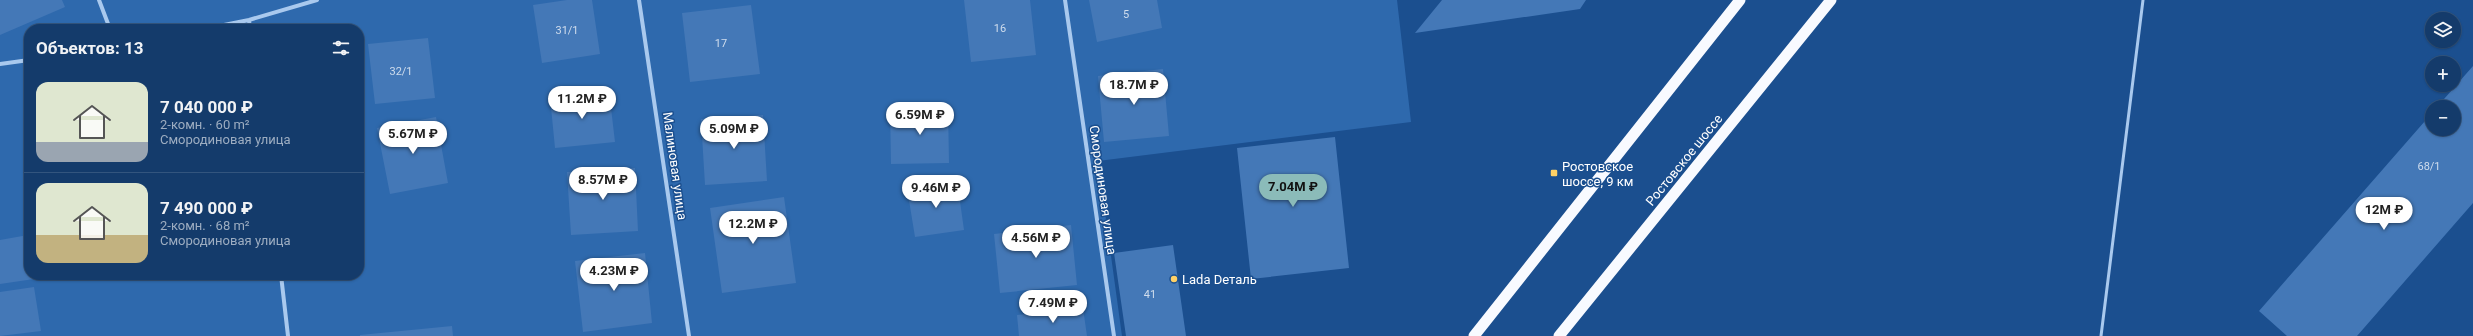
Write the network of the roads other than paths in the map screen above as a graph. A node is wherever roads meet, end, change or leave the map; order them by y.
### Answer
1 (99, 0) edge
2 (317, 0) edge
3 (639, 0) edge
4 (1065, 0) edge
5 (1740, 0) edge
6 (1831, 0) edge
7 (2143, 0) edge
8 (249, 20) junction
9 (108, 24) edge
10 (229, 24) edge
11 (249, 24) edge
12 (24, 61) edge
13 (0, 64) edge
14 (282, 280) edge
15 (288, 336) edge
16 (689, 336) edge
17 (1114, 336) edge
18 (1474, 336) edge
19 (1559, 336) edge
20 (2101, 336) edge

1 - 9 street
2 - 8 street
3 - 16 street, Малиновая улица
4 - 17 street, Смородиновая улица
5 - 18 highway
6 - 19 highway, Ростовское шоссе
7 - 20 lane
8 - 10 street
8 - 11 street
12 - 13 street
14 - 15 street

